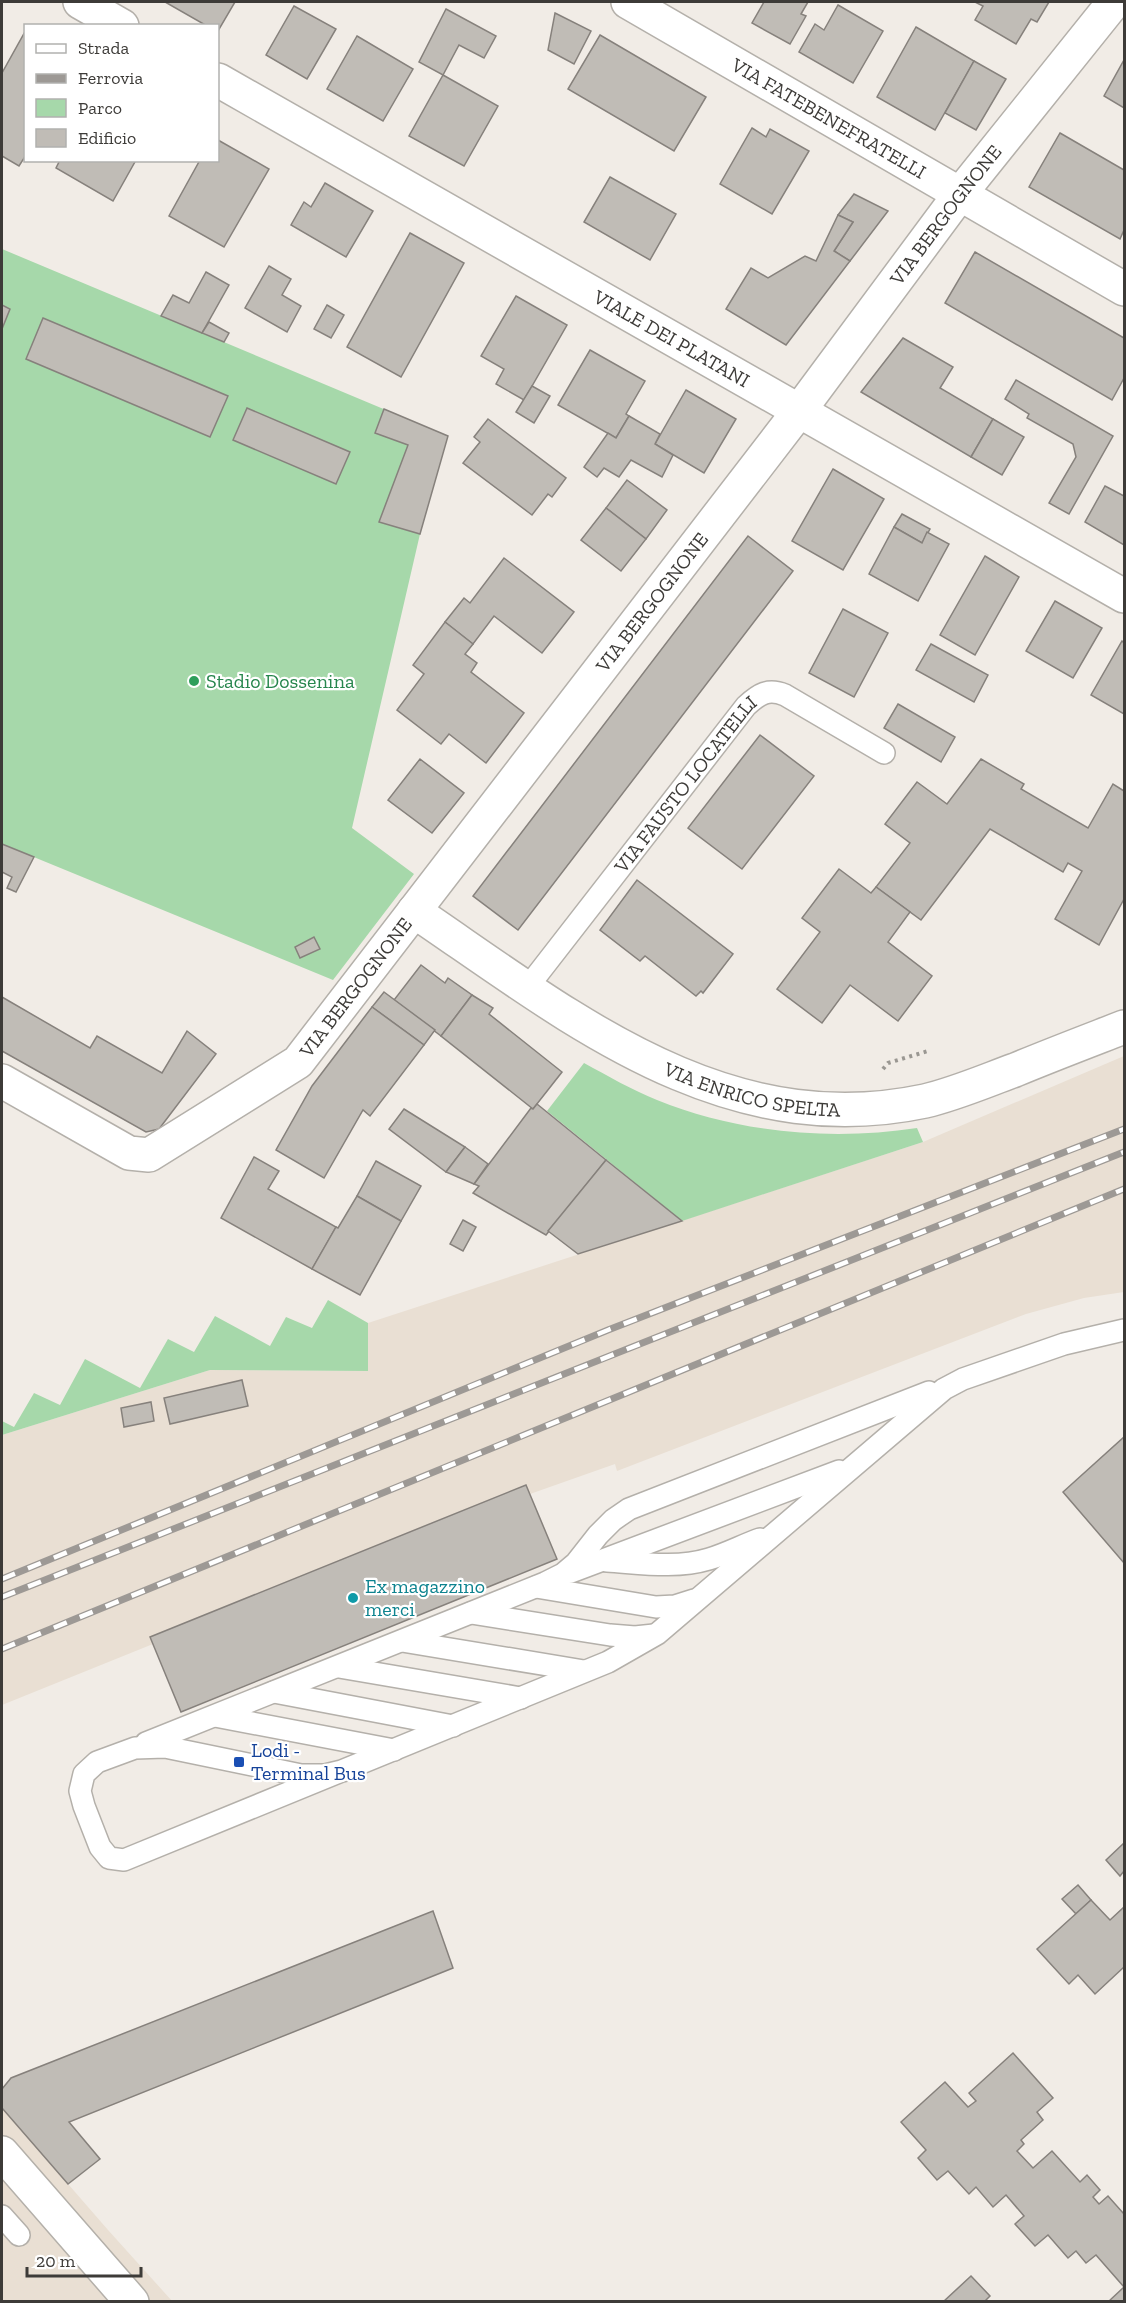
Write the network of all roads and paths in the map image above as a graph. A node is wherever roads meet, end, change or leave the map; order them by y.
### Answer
1 (80, 2) edge
2 (628, 2) edge
3 (1114, 2) edge
4 (118, 24) edge
5 (219, 81) edge
6 (960, 194) junction
7 (1125, 289) edge
8 (799, 411) junction
9 (1125, 596) edge
10 (884, 753) dead end
11 (414, 911) junction
12 (527, 988) junction
13 (1125, 1027) edge
14 (928, 1051) dead end
15 (884, 1073) dead end
16 (2, 1082) edge
17 (1125, 1330) edge
18 (963, 1379) junction
19 (854, 1465) junction
20 (775, 1533) junction
21 (600, 1560) junction
22 (564, 1574) junction
23 (536, 1587) junction
24 (697, 1599) junction
25 (471, 1613) junction
26 (657, 1634) junction
27 (400, 1641) junction
28 (338, 1666) junction
29 (585, 1671) junction
30 (274, 1692) junction
31 (522, 1698) junction
32 (214, 1716) junction
33 (454, 1726) junction
34 (135, 1748) junction
35 (394, 1750) junction
36 (346, 1770) junction
37 (2, 2153) edge
38 (2, 2216) edge
39 (19, 2235) dead end
40 (132, 2301) edge

1 - 4 street
2 - 6 street, VIA FATEBENEFRATELLI
3 - 6 street, VIA BERGOGNONE
5 - 8 street, VIALE DEI PLATANI
6 - 7 street, VIA FATEBENEFRATELLI
6 - 8 street, VIA BERGOGNONE
8 - 9 street, VIALE DEI PLATANI
8 - 11 street, VIA BERGOGNONE
10 - 12 lane, VIA FAUSTO LOCATELLI
11 - 12 street, VIA ENRICO SPELTA
11 - 16 street, VIA BERGOGNONE
12 - 13 street, VIA ENRICO SPELTA
14 - 15 path
17 - 18 lane
18 - 19 lane
18 - 22 lane
19 - 20 lane
19 - 21 lane
20 - 21 lane
20 - 24 lane
21 - 22 lane
22 - 23 lane
23 - 24 lane
23 - 25 lane
24 - 26 lane
25 - 26 lane
25 - 27 lane
26 - 29 lane
27 - 28 lane
27 - 29 lane
28 - 30 lane
28 - 31 lane
29 - 31 lane
30 - 32 lane
30 - 33 lane
31 - 33 lane
32 - 34 lane
32 - 35 lane
33 - 35 lane
34 - 36 lane
34 - 36 lane
35 - 36 lane
37 - 40 street
38 - 39 lane

